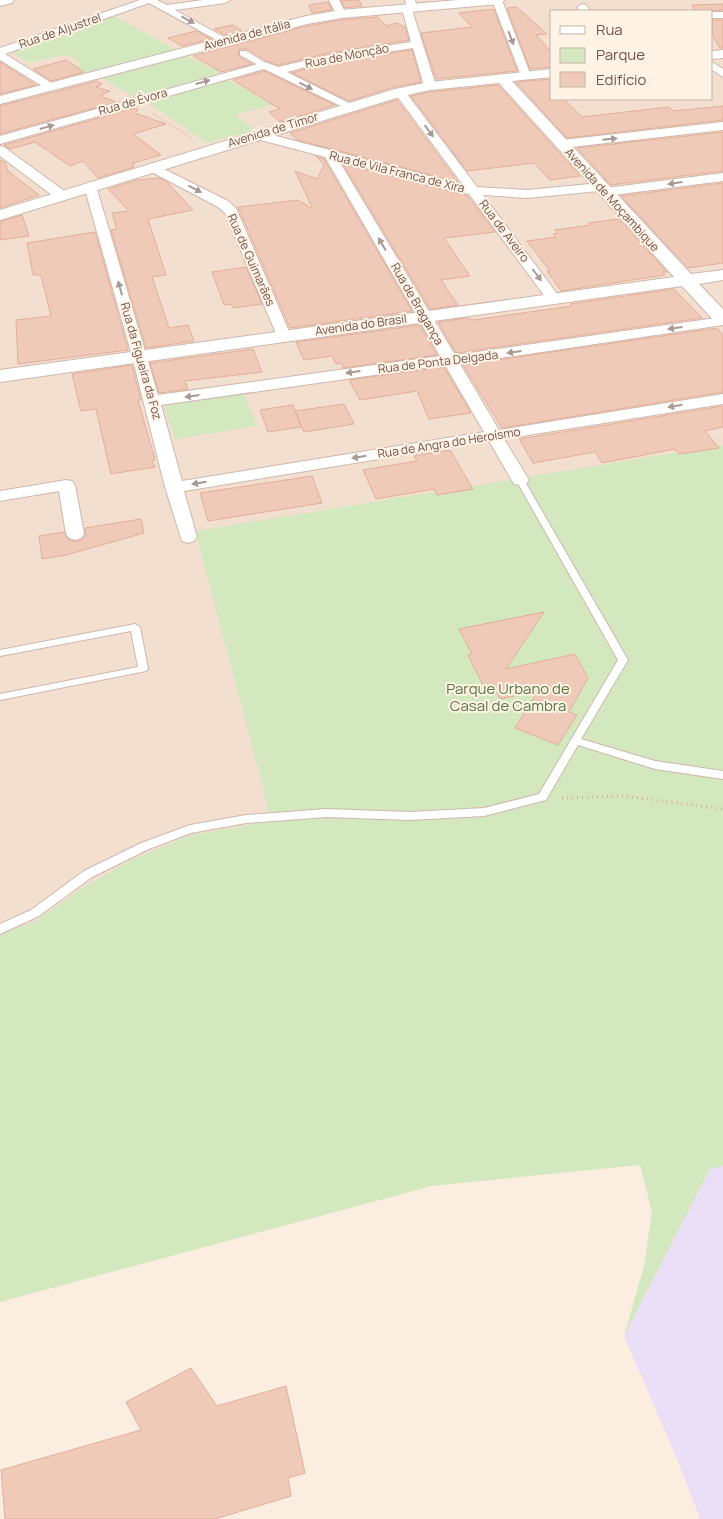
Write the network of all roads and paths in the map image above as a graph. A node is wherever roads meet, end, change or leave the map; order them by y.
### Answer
1 (8, 0) edge
2 (149, 0) edge
3 (225, 0) edge
4 (334, 0) edge
5 (498, 0) edge
6 (0, 2) edge
7 (410, 4) edge
8 (166, 8) junction
9 (341, 14) junction
10 (226, 41) junction
11 (417, 44) junction
12 (0, 53) edge
13 (243, 53) dead end
14 (265, 65) junction
15 (713, 65) edge
16 (278, 71) junction
17 (550, 73) edge
18 (723, 74) edge
19 (526, 76) junction
20 (502, 78) junction
21 (430, 86) junction
22 (51, 87) junction
23 (400, 92) junction
24 (0, 100) edge
25 (347, 106) junction
26 (723, 126) edge
27 (256, 135) junction
28 (0, 140) edge
29 (562, 144) junction
30 (0, 150) edge
31 (330, 155) junction
32 (152, 167) junction
33 (723, 176) edge
34 (90, 186) junction
35 (602, 190) junction
36 (474, 191) junction
37 (62, 196) junction
38 (0, 214) edge
39 (723, 275) edge
40 (686, 280) junction
41 (554, 299) junction
42 (425, 316) junction
43 (723, 320) edge
44 (284, 336) junction
45 (140, 356) junction
46 (450, 360) junction
47 (0, 376) edge
48 (723, 399) edge
49 (152, 401) junction
50 (494, 436) junction
51 (520, 480) joint
52 (174, 487) junction
53 (0, 496) edge
54 (75, 534) dead end
55 (188, 537) dead end
56 (0, 653) edge
57 (0, 698) edge
58 (575, 741) junction
59 (723, 775) edge
60 (542, 797) junction
61 (723, 808) edge
62 (0, 929) edge

1 - 6 street
2 - 8 street
2 - 12 street, Rua de Aljustrel
3 - 8 street
4 - 9 street
5 - 7 street, Avenida de Itália
5 -> 19 street
7 - 9 street, Avenida de Itália
7 - 11 street
8 -> 10 street
9 - 10 street, Avenida de Itália
10 - 22 street, Avenida de Itália
11 - 16 street, Rua de Monção
11 - 21 street
12 - 22 street
13 - 14 street
14 - 16 street
28 -> 14 street, Rua de Évora
15 - 18 street
16 -> 25 street
17 - 19 street, Avenida de Timor
19 - 20 street, Avenida de Timor
20 - 21 street, Avenida de Timor
20 - 29 street, Avenida de Moçambique
21 - 23 street, Avenida de Timor
22 - 24 street, Avenida de Itália
23 - 25 street, Avenida de Timor
23 -> 36 street, Rua de Aveiro
25 - 27 street, Avenida de Timor
29 -> 26 street
27 - 31 street, Rua de Vila Franca de Xira
27 - 32 street, Avenida de Timor
29 - 35 street, Avenida de Moçambique
30 - 37 street
31 - 36 street, Rua de Vila Franca de Xira
42 -> 31 street, Rua de Bragança
32 - 34 street, Avenida de Timor
32 -> 44 street, Rua de Guimarães
33 -> 35 street, Rua de Vila Franca de Xira
34 - 37 street, Avenida de Timor
45 -> 34 street, Rua da Figueira da Foz
35 - 36 street, Rua de Vila Franca de Xira
35 - 40 street, Avenida de Moçambique
36 -> 41 street, Rua de Aveiro
37 - 38 street, Avenida de Timor
39 - 40 street, Avenida do Brasil
40 - 41 street, Avenida do Brasil
40 - 43 street, Avenida de Moçambique
41 - 42 street, Avenida do Brasil
42 - 44 street, Avenida do Brasil
42 - 46 street, Rua de Bragança
43 -> 46 street, Rua de Ponta Delgada
44 - 45 street, Avenida do Brasil
45 - 47 street, Avenida do Brasil
45 - 49 street, Rua da Figueira da Foz
46 -> 49 street, Rua de Ponta Delgada
46 - 50 street, Rua de Bragança
48 -> 50 street, Rua de Angra do Heroísmo
49 - 52 street, Rua da Figueira da Foz
50 - 51 street, Rua de Bragança
50 -> 52 street, Rua de Angra do Heroísmo
51 - 58 lane
52 - 55 street, Rua da Figueira da Foz
53 - 54 street
56 - 57 lane
58 - 59 lane
58 - 60 lane
60 - 61 path
60 - 62 lane

